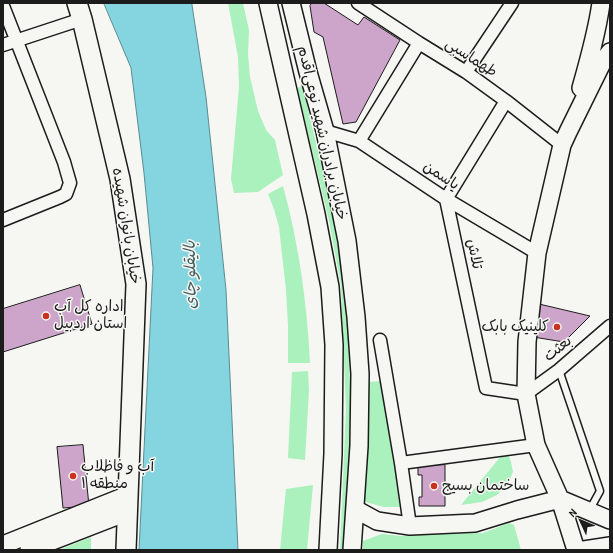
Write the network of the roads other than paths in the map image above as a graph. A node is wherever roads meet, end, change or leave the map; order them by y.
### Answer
1 (268, 3) edge
2 (291, 3) edge
3 (512, 3) edge
4 (600, 3) edge
5 (366, 5) edge
6 (3, 6) edge
7 (79, 11) edge
8 (16, 40) junction
9 (419, 43) junction
10 (3, 45) edge
11 (610, 52) edge
12 (308, 72) junction
13 (466, 72) junction
14 (286, 79) junction
15 (506, 101) junction
16 (325, 131) junction
17 (565, 138) junction
18 (359, 141) junction
19 (446, 199) junction
20 (3, 220) edge
21 (537, 253) junction
22 (610, 326) edge
23 (380, 340) dead end
24 (559, 370) junction
25 (526, 394) junction
26 (536, 445) junction
27 (401, 463) junction
28 (560, 499) junction
29 (128, 503) junction
30 (355, 509) junction
31 (589, 511) junction
32 (610, 520) edge
33 (410, 526) junction
34 (3, 545) edge
35 (610, 546) edge
36 (29, 550) edge
37 (126, 550) edge
38 (328, 550) edge
39 (352, 550) edge
40 (576, 550) edge
41 (584, 550) edge

1 - 14 street, خیابان برادران شهید نوعی‌اقدم
2 - 12 street, خیابان برادران شهید نوعی‌اقدم
3 - 13 street
4 - 17 street
5 - 9 street, طهماسبی
6 - 8 street
7 - 8 street
7 - 29 main road, خیابان بانوان شهیده
8 - 10 street
8 - 20 street
9 - 13 street, طهماسبی
9 - 18 street
11 - 17 street
12 - 14 street
12 - 16 street, خیابان برادران شهید نوعی‌اقدم
13 - 15 street, طهماسبی
14 - 38 street, خیابان برادران شهید نوعی‌اقدم
15 - 17 street, طهماسبی
15 - 19 street
16 - 18 street, یاسمن
16 - 30 street, خیابان برادران شهید نوعی‌اقدم
17 - 21 street
18 - 19 street, یاسمن
19 - 21 street, یاسمن
19 - 25 street, تلاش
21 - 25 street
22 - 24 street, بعثت
23 - 27 street
24 - 25 street, بعثت
24 - 31 lane
25 - 26 street
26 - 27 street
26 - 28 street
27 - 33 street
28 - 31 street
28 - 33 street
28 - 40 street
29 - 34 street
29 - 36 street
29 - 37 main road, خیابان بانوان شهیده
30 - 33 street
30 - 39 street, خیابان برادران شهید نوعی‌اقدم
31 - 32 street
35 - 41 street

